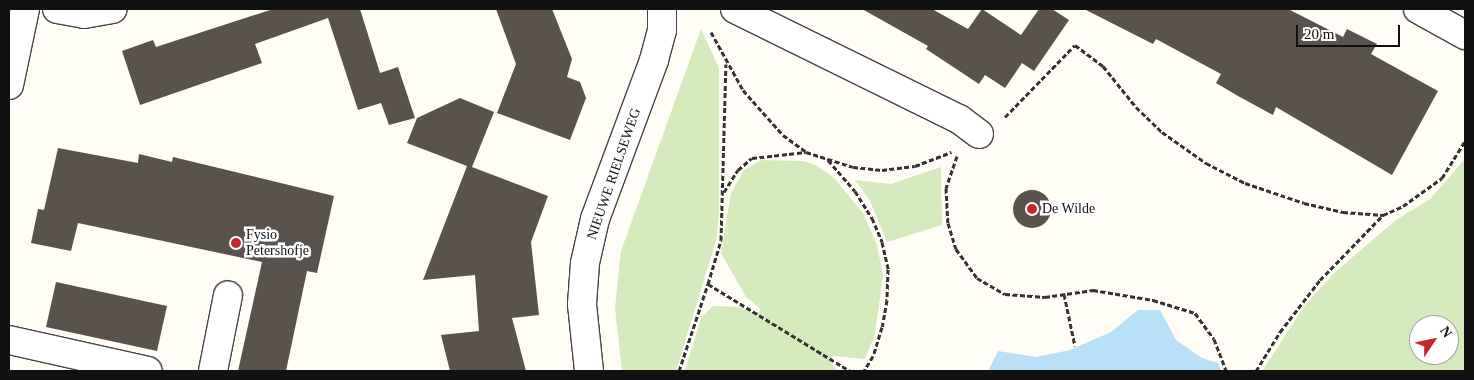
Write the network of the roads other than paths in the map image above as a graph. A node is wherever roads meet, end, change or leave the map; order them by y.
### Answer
1 (25, 9) edge
2 (57, 9) edge
3 (113, 9) edge
4 (662, 9) edge
5 (735, 9) edge
6 (1418, 9) edge
7 (1465, 35) edge
8 (9, 85) edge
9 (970, 140) road end
10 (228, 295) dead end
11 (9, 340) edge
12 (148, 371) edge
13 (213, 371) edge
14 (589, 371) edge

1 - 8 street
2 - 3 street
4 - 14 street, NIEUWE RIELSEWEG
5 - 9 street
6 - 7 street
10 - 13 street
11 - 12 street

